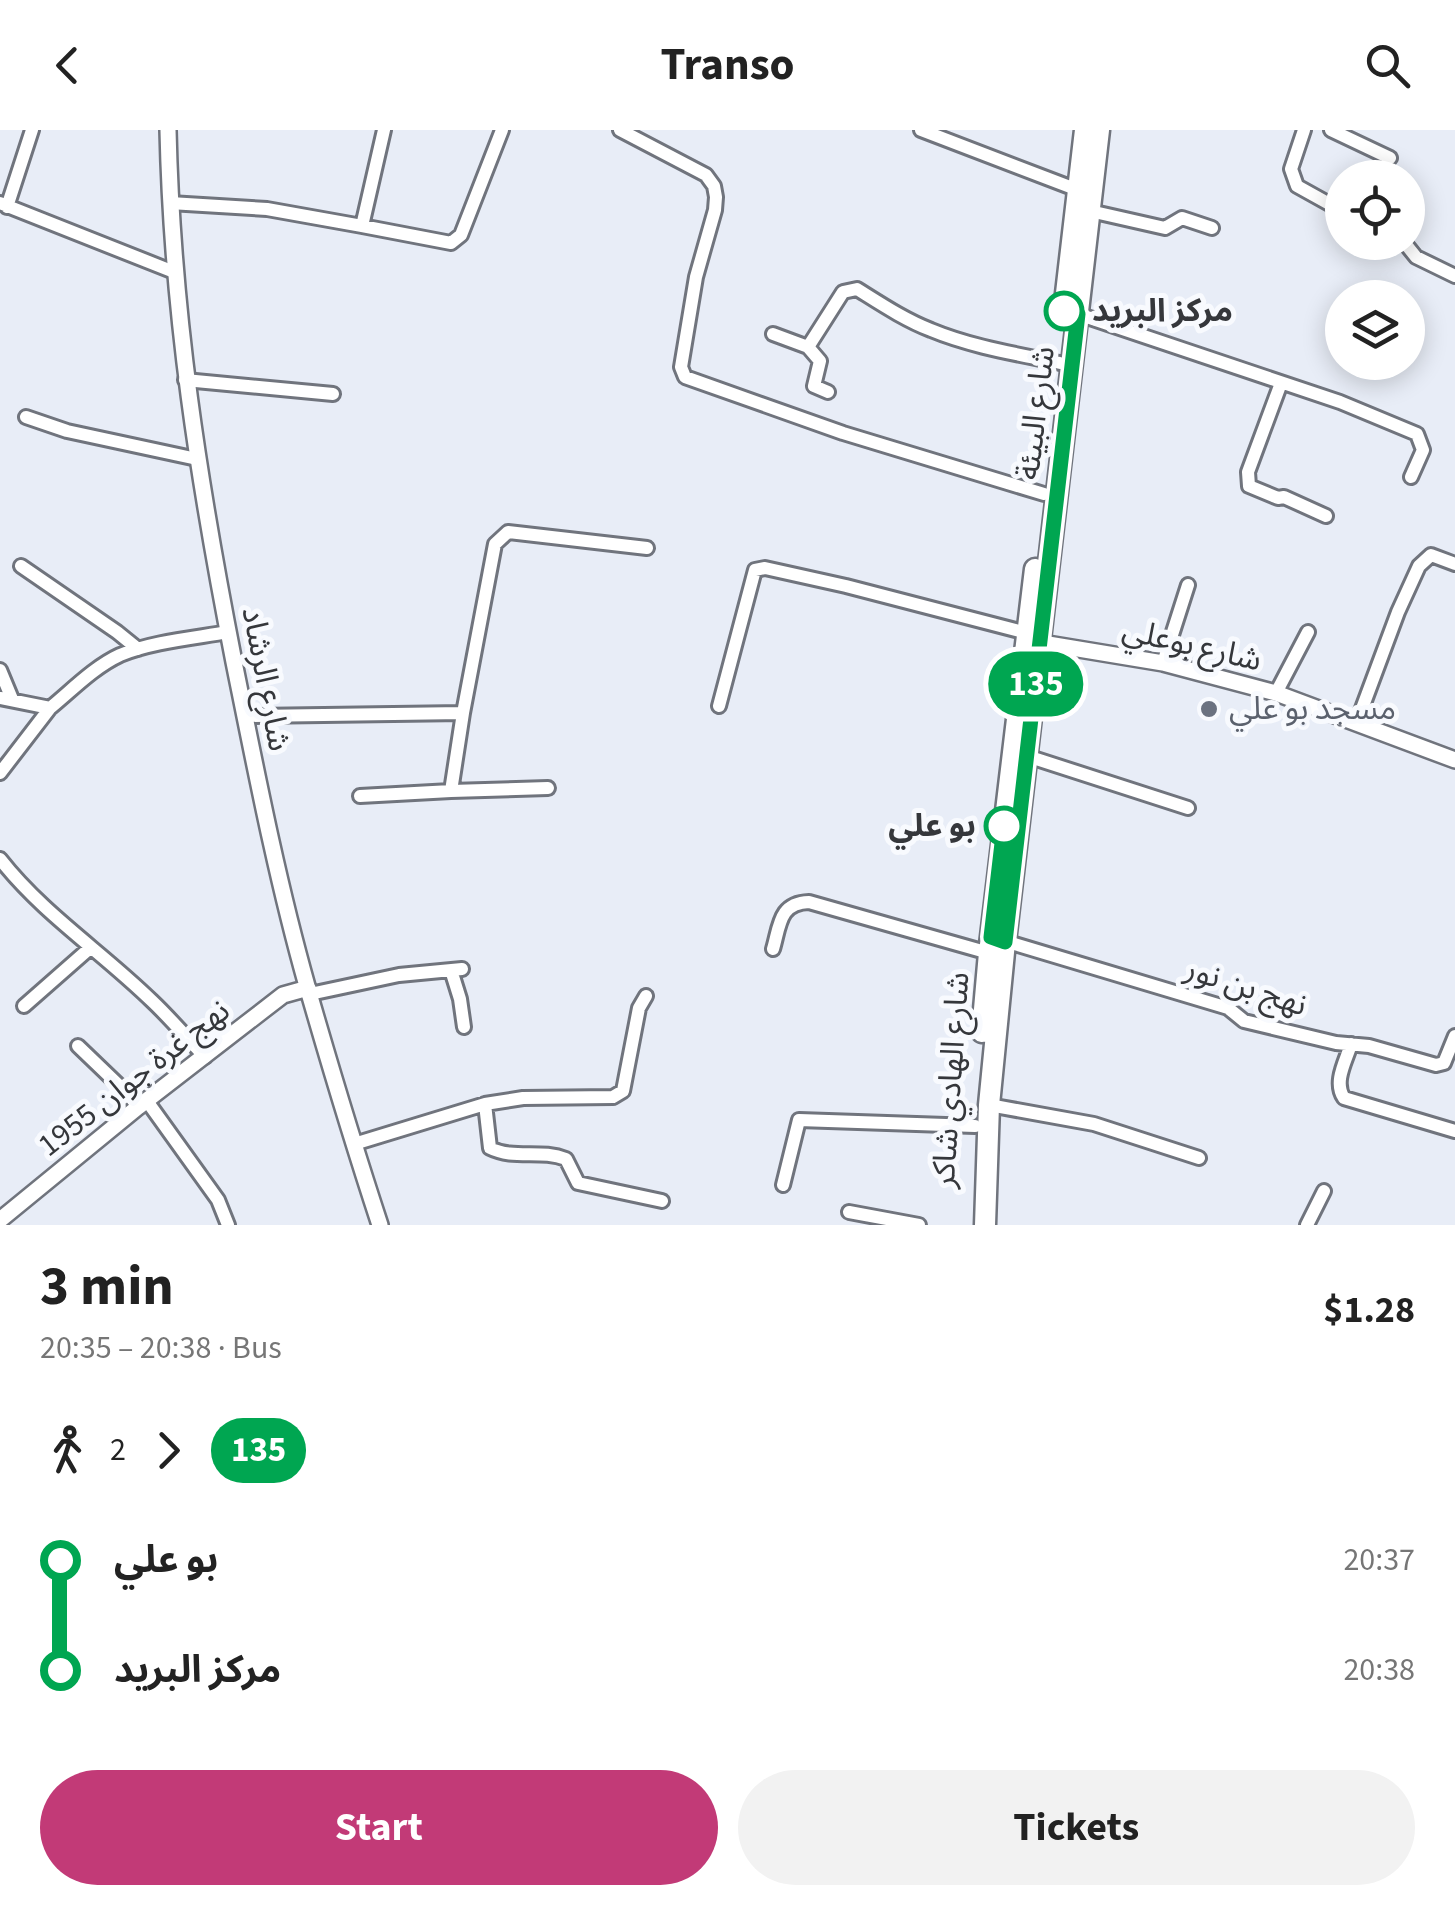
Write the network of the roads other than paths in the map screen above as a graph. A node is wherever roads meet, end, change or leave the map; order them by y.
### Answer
1 (32, 130) edge
2 (168, 130) edge
3 (384, 130) edge
4 (502, 130) edge
5 (620, 130) edge
6 (921, 130) edge
7 (1085, 130) edge
8 (1099, 130) edge
9 (1304, 130) edge
10 (1331, 130) edge
11 (1390, 158) dead end
12 (1078, 190) junction
13 (1325, 202) edge
14 (170, 203) junction
15 (4, 205) edge
16 (1090, 211) junction
17 (362, 226) junction
18 (1212, 228) dead end
19 (1424, 260) edge
20 (174, 272) junction
21 (1455, 276) edge
22 (1071, 312) junction
23 (773, 334) dead end
24 (808, 347) junction
25 (1060, 363) junction
26 (185, 380) junction
27 (1281, 383) junction
28 (828, 392) dead end
29 (333, 394) dead end
30 (26, 417) dead end
31 (1059, 425) junction
32 (197, 459) junction
33 (1411, 477) dead end
34 (1044, 494) junction
35 (1326, 516) dead end
36 (646, 548) dead end
37 (1455, 564) edge
38 (20, 566) dead end
39 (1188, 585) dead end
40 (228, 632) junction
41 (1308, 632) dead end
42 (1032, 639) junction
43 (138, 650) junction
44 (1163, 663) junction
45 (0, 670) edge
46 (1276, 693) junction
47 (6, 698) edge
48 (719, 706) dead end
49 (50, 708) junction
50 (463, 713) junction
51 (245, 716) junction
52 (1356, 722) junction
53 (1027, 756) junction
54 (1455, 760) edge
55 (0, 773) edge
56 (548, 788) dead end
57 (451, 791) junction
58 (360, 796) dead end
59 (1188, 808) dead end
60 (0, 858) edge
61 (995, 944) junction
62 (90, 948) junction
63 (773, 949) dead end
64 (309, 991) junction
65 (646, 996) dead end
66 (24, 1006) dead end
67 (464, 1027) dead end
68 (1455, 1036) edge
69 (1351, 1044) junction
70 (78, 1046) dead end
71 (205, 1056) junction
72 (143, 1104) junction
73 (484, 1104) junction
74 (988, 1105) junction
75 (981, 1127) junction
76 (1455, 1131) edge
77 (354, 1144) junction
78 (1200, 1158) dead end
79 (784, 1185) dead end
80 (1324, 1191) dead end
81 (662, 1201) dead end
82 (850, 1212) dead end
83 (0, 1219) edge
84 (228, 1225) edge
85 (380, 1225) edge
86 (920, 1225) edge
87 (972, 1225) edge
88 (985, 1225) edge
89 (1307, 1225) edge

1 - 15 street
2 - 14 street, شارع الرشاد
3 - 17 street
4 - 17 street
5 - 34 street
6 - 12 street
7 - 12 main road, شارع البيئة
8 - 16 main road, شارع البيئة
9 - 13 street
10 - 11 street
12 - 22 main road, شارع البيئة
14 - 17 street
14 - 20 street, شارع الرشاد
15 - 20 street
16 - 18 street
16 - 22 main road, شارع البيئة
19 - 21 street
20 - 26 street, شارع الرشاد
22 - 25 main road, شارع البيئة
22 - 27 street
22 - 31 main road, شارع البيئة
23 - 24 street
24 - 25 street
24 - 28 street
25 - 31 main road, شارع البيئة
26 - 29 street
26 - 32 street, شارع الرشاد
27 - 33 street
27 - 35 street
30 - 32 street
31 - 34 main road, شارع البيئة
31 - 42 main road, شارع البيئة
32 - 40 street, شارع الرشاد
34 - 42 main road, شارع البيئة
36 - 50 street
37 - 52 street
38 - 43 street
39 - 44 street
40 - 43 street
40 - 51 street, شارع الرشاد
41 - 46 street
42 - 44 street, شارع بوعلي
42 - 48 street
42 - 53 main road, شارع الهادي شاكر
42 - 61 main road, شارع الهادي شاكر
43 - 49 street
44 - 46 street, شارع بوعلي
45 - 47 street
46 - 52 street, شارع بوعلي
47 - 49 street
49 - 55 street
50 - 51 street
50 - 57 street
51 - 64 street, شارع الرشاد
52 - 54 street, شارع بوعلي
53 - 59 street
53 - 61 main road, شارع الهادي شاكر
56 - 57 street
57 - 58 street
60 - 62 street
61 - 63 street, نهج بن نور
61 - 69 street, نهج بن نور
61 - 74 main road, شارع الهادي شاكر
61 - 75 main road, شارع الهادي شاكر
62 - 66 street
62 - 71 street
64 - 67 street
64 - 71 street, نهج غرة جوان 1955
64 - 77 street, شارع الرشاد
65 - 73 street
68 - 69 street, نهج بن نور
69 - 76 street
70 - 72 street
71 - 72 street, نهج غرة جوان 1955
72 - 83 street, نهج غرة جوان 1955
72 - 84 street
73 - 77 street
73 - 81 street
74 - 75 main road, شارع الهادي شاكر
74 - 78 street
75 - 79 street
75 - 87 main road, شارع الهادي شاكر
75 - 88 main road, شارع الهادي شاكر
77 - 85 street, شارع الرشاد
80 - 89 street
82 - 86 street

